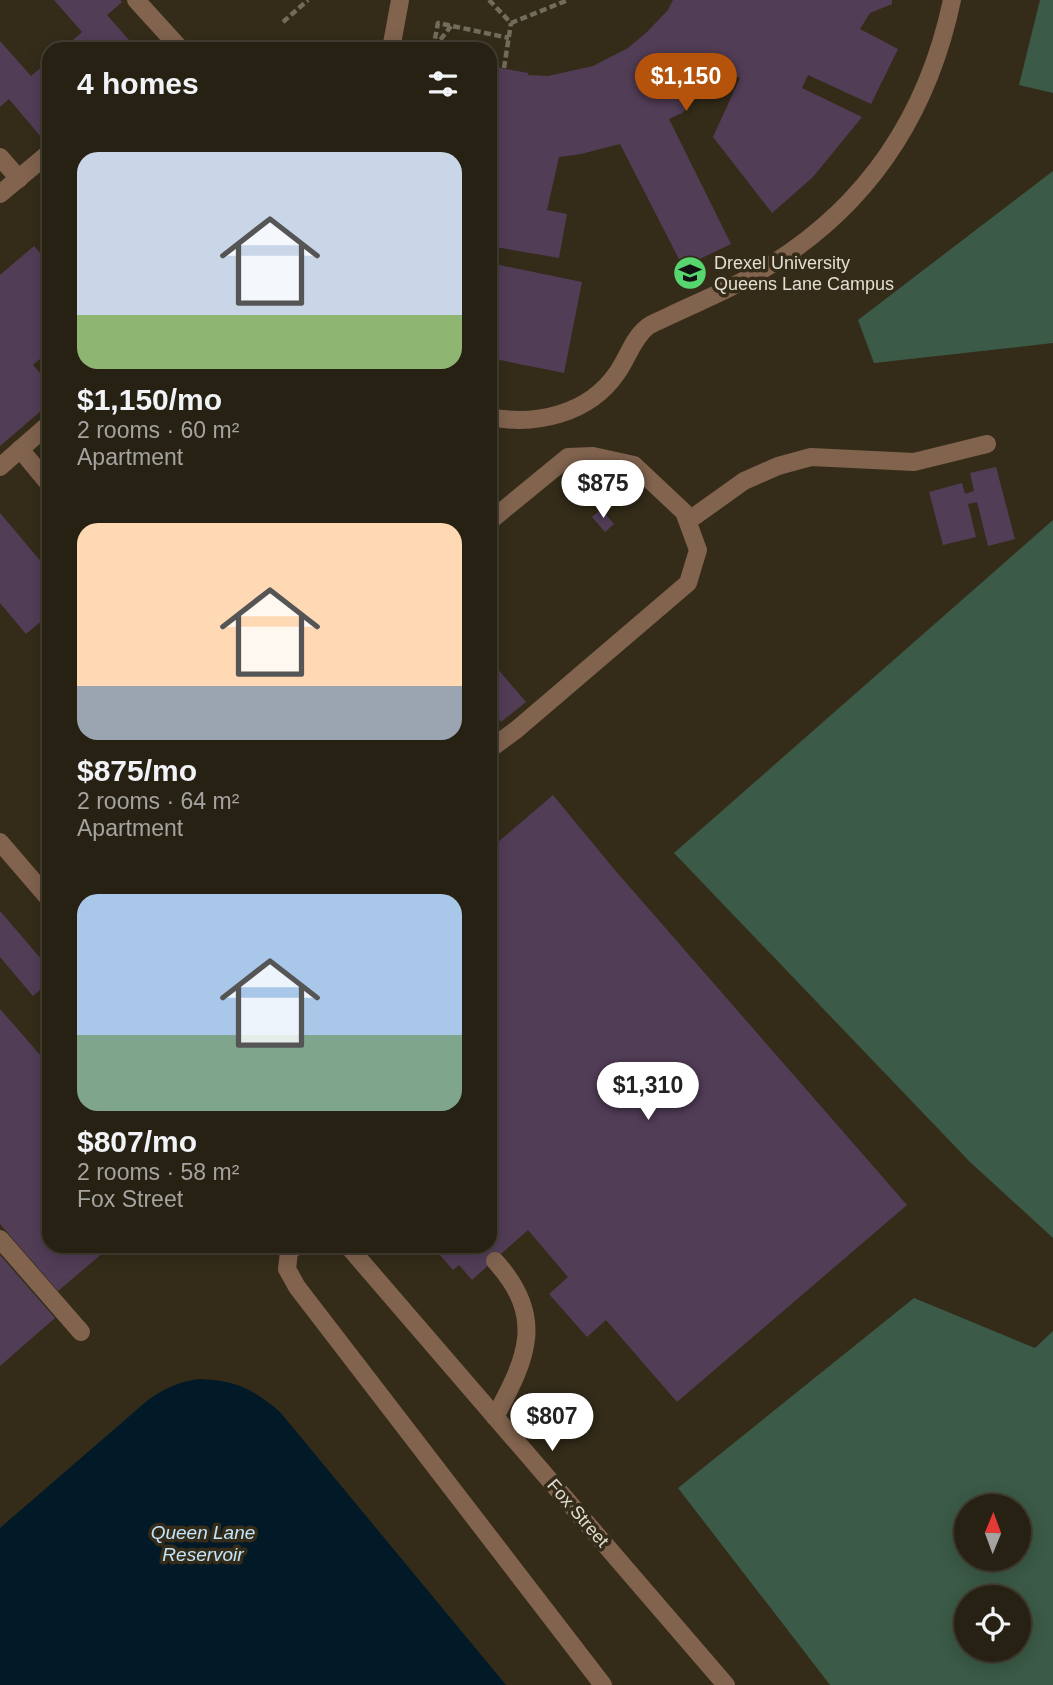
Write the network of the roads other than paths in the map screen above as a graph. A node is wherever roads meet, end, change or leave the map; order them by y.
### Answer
1 (136, 0) edge
2 (400, 0) edge
3 (952, 0) edge
4 (174, 42) edge
5 (392, 42) edge
6 (0, 157) edge
7 (42, 159) edge
8 (19, 179) junction
9 (0, 194) edge
10 (497, 418) edge
11 (42, 430) edge
12 (987, 444) dead end
13 (20, 449) junction
14 (0, 467) edge
15 (42, 476) edge
16 (497, 515) edge
17 (688, 521) junction
18 (497, 744) edge
19 (0, 842) edge
20 (42, 890) edge
21 (0, 1238) edge
22 (289, 1253) edge
23 (354, 1253) edge
24 (495, 1261) dead end
25 (81, 1332) dead end
26 (495, 1417) junction
27 (603, 1685) edge
28 (726, 1685) edge

1 - 4 street
2 - 5 street
3 - 10 street
6 - 8 street
7 - 8 street
8 - 9 street
11 - 13 street
12 - 17 street
13 - 14 street
13 - 15 street
16 - 17 street
17 - 18 street
19 - 20 street
21 - 25 street
22 - 27 street
23 - 26 street, Fox Street
24 - 26 street
26 - 28 street, Fox Street

